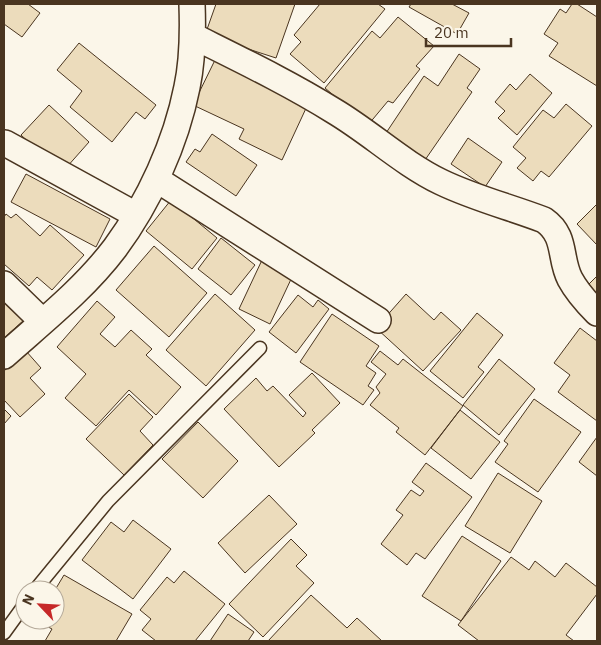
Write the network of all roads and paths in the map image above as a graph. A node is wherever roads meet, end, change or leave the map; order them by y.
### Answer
1 (192, 4) edge
2 (193, 36) junction
3 (5, 144) dead end
4 (156, 179) junction
5 (136, 215) junction
6 (4, 284) edge
7 (597, 313) edge
8 (378, 320) dead end
9 (42, 321) junction
10 (260, 348) dead end
11 (4, 356) edge
12 (43, 580) edge
13 (15, 617) edge
14 (4, 632) edge

1 - 2 street
2 - 4 street
2 - 7 street
3 - 5 street
4 - 5 street
4 - 8 street
5 - 9 street
6 - 9 street
9 - 11 street
10 - 12 lane
13 - 14 lane

